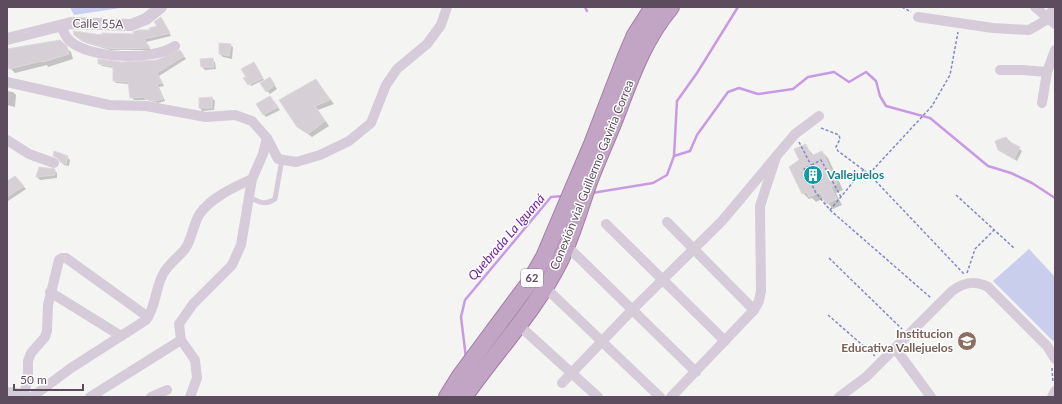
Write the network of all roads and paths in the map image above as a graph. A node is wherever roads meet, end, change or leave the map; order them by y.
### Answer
1 (161, 7) edge
2 (447, 7) edge
3 (653, 7) edge
4 (671, 7) edge
5 (1035, 7) edge
6 (1054, 7) edge
7 (918, 17) dead end
8 (1052, 21) edge
9 (959, 22) junction
10 (61, 25) junction
11 (7, 39) edge
12 (175, 46) dead end
13 (1055, 50) edge
14 (1000, 70) dead end
15 (1047, 72) junction
16 (7, 82) edge
17 (1042, 103) dead end
18 (819, 116) dead end
19 (807, 123) junction
20 (795, 134) junction
21 (267, 138) junction
22 (7, 140) edge
23 (596, 147) junction
24 (777, 155) junction
25 (282, 159) junction
26 (54, 163) dead end
27 (811, 165) junction
28 (864, 169) junction
29 (869, 174) junction
30 (252, 179) junction
31 (956, 195) dead end
32 (249, 197) junction
33 (841, 197) junction
34 (830, 210) junction
35 (667, 222) dead end
36 (606, 224) dead end
37 (994, 230) junction
38 (693, 248) junction
39 (1014, 248) dead end
40 (572, 251) dead end
41 (829, 258) dead end
42 (663, 279) junction
43 (549, 291) dead end
44 (50, 292) junction
45 (938, 305) junction
46 (632, 310) junction
47 (754, 310) junction
48 (828, 315) dead end
49 (148, 317) junction
50 (523, 329) dead end
51 (908, 335) junction
52 (121, 336) junction
53 (180, 340) junction
54 (602, 340) junction
55 (725, 341) junction
56 (895, 348) junction
57 (1055, 359) edge
58 (882, 362) junction
59 (572, 372) junction
60 (696, 372) junction
61 (562, 383) dead end
62 (167, 390) dead end
63 (1055, 391) edge
64 (7, 392) edge
65 (26, 396) edge
66 (90, 397) edge
67 (151, 397) edge
68 (190, 397) edge
69 (447, 397) edge
70 (464, 397) edge
71 (598, 397) edge
72 (660, 397) edge
73 (671, 397) edge
74 (839, 397) edge
75 (931, 397) edge
76 (1052, 397) edge

1 - 10 street, Calle 55A
2 - 25 street
3 - 23 highway, Conexión vial Guillermo Gaviria Correa / 62
4 - 23 highway, Conexión vial Guillermo Gaviria Correa / 62
5 - 8 street
6 - 8 street
7 - 9 street
8 - 9 street
9 - 29 path
10 - 11 street, Calle 55A
10 - 12 street
13 - 15 street
14 - 15 street
15 - 17 street
16 - 21 street
18 - 19 street
19 - 20 street
19 - 28 path
20 - 24 street
20 - 27 path
21 - 25 street
21 - 30 street
22 - 26 street
23 - 69 highway, Conexión vial Guillermo Gaviria Correa / 62
23 - 70 highway, Conexión vial Guillermo Gaviria Correa / 62
24 - 38 street
24 - 47 street
25 - 32 lane
27 - 33 path
27 - 34 path
28 - 29 path
28 - 33 path
29 - 37 path
30 - 32 street
30 - 49 street
31 - 37 path
32 - 53 street
33 - 34 path
34 - 45 path
35 - 38 street
36 - 42 street
37 - 39 path
38 - 42 street
38 - 47 street
40 - 46 street
41 - 51 path
42 - 46 street
42 - 55 street
43 - 54 street
44 - 49 street
44 - 52 street
44 - 65 street
45 - 51 street
45 - 57 street
46 - 54 street
46 - 60 street
47 - 55 street
48 - 58 path
49 - 52 street
50 - 59 street
51 - 56 street
52 - 65 street
53 - 66 street
53 - 68 street
54 - 59 street
54 - 72 street
55 - 60 street
56 - 58 street
56 - 75 street
58 - 74 street
59 - 61 street
59 - 71 street
60 - 73 street
62 - 67 street
63 - 76 street
64 - 65 street

